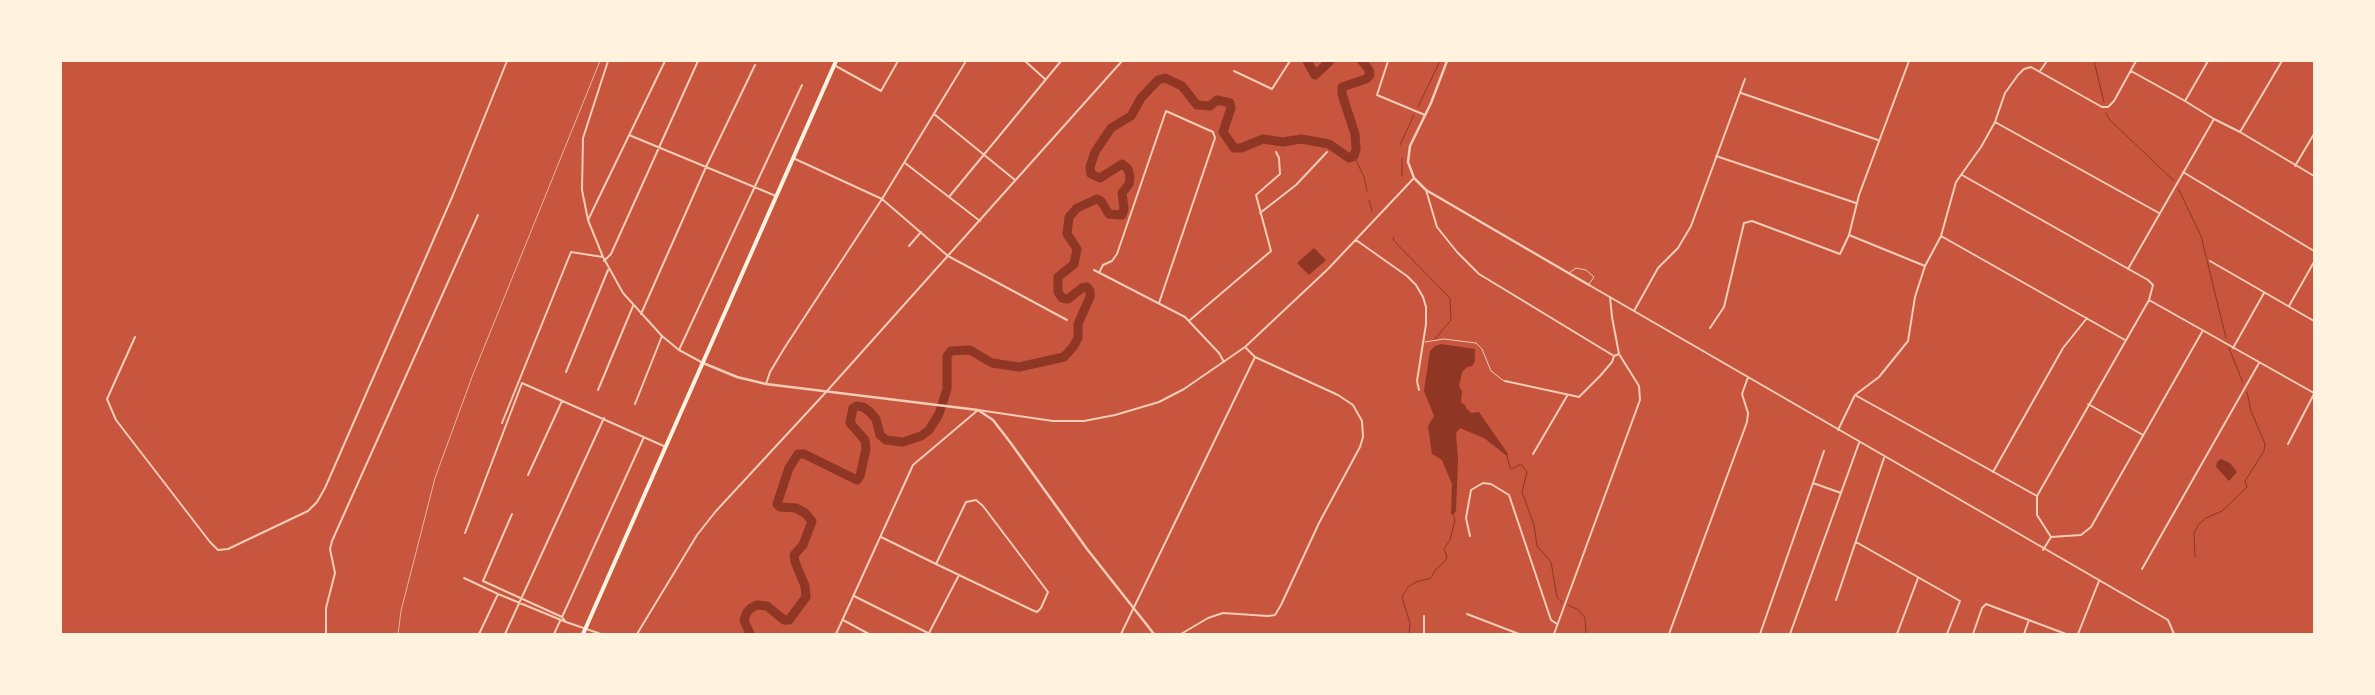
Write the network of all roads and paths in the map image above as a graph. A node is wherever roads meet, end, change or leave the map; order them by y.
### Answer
1 (507, 61) edge
2 (608, 61) edge
3 (665, 61) edge
4 (698, 61) edge
5 (898, 61) edge
6 (966, 61) edge
7 (1025, 61) edge
8 (1061, 61) edge
9 (1122, 61) edge
10 (1290, 61) edge
11 (1388, 61) edge
12 (1447, 61) edge
13 (1909, 61) edge
14 (2047, 61) edge
15 (2136, 61) edge
16 (2208, 61) edge
17 (2282, 61) edge
18 (835, 63) edge
19 (755, 65) dead end
20 (1234, 71) dead end
21 (2040, 71) junction
22 (2131, 71) junction
23 (1045, 79) junction
24 (1744, 79) dead end
25 (802, 85) dead end
26 (1741, 93) junction
27 (2185, 101) junction
28 (934, 114) junction
29 (1425, 115) junction
30 (2214, 119) junction
31 (1995, 122) junction
32 (2240, 132) junction
33 (2314, 134) edge
34 (630, 135) junction
35 (1879, 140) junction
36 (659, 148) junction
37 (1276, 152) dead end
38 (1327, 152) dead end
39 (983, 154) junction
40 (1716, 156) junction
41 (793, 158) junction
42 (905, 163) junction
43 (2296, 166) junction
44 (706, 168) junction
45 (2183, 172) junction
46 (1961, 174) junction
47 (2314, 176) edge
48 (1414, 178) junction
49 (1016, 181) junction
50 (754, 188) junction
51 (1426, 190) junction
52 (776, 196) junction
53 (949, 197) junction
54 (882, 199) junction
55 (1856, 204) junction
56 (1260, 213) junction
57 (2159, 213) junction
58 (478, 215) dead end
59 (588, 220) junction
60 (980, 221) junction
61 (921, 232) junction
62 (1849, 235) junction
63 (1941, 236) junction
64 (1356, 240) junction
65 (909, 246) dead end
66 (2314, 250) edge
67 (948, 256) junction
68 (602, 257) junction
69 (604, 261) junction
70 (2210, 261) dead end
71 (2314, 262) edge
72 (1925, 266) junction
73 (2128, 269) junction
74 (609, 270) junction
75 (1094, 270) dead end
76 (1099, 272) junction
77 (1569, 273) junction
78 (1589, 285) junction
79 (2264, 292) junction
80 (1610, 297) junction
81 (2149, 300) junction
82 (1159, 302) junction
83 (633, 306) junction
84 (2289, 306) junction
85 (1634, 311) junction
86 (641, 314) junction
87 (2087, 318) junction
88 (1067, 320) dead end
89 (1190, 320) junction
90 (2314, 321) edge
91 (1710, 328) dead end
92 (2202, 332) junction
93 (662, 336) junction
94 (135, 337) dead end
95 (2125, 340) junction
96 (1424, 342) junction
97 (1245, 347) junction
98 (2233, 348) junction
99 (679, 350) junction
100 (1620, 354) junction
101 (1614, 356) junction
102 (1255, 357) junction
103 (1224, 362) junction
104 (703, 363) junction
105 (2259, 363) junction
106 (566, 372) dead end
107 (1748, 378) junction
108 (1505, 381) joint
109 (766, 384) junction
110 (598, 390) dead end
111 (1419, 390) dead end
112 (827, 391) junction
113 (2314, 394) edge
114 (1855, 395) junction
115 (1567, 396) junction
116 (562, 401) junction
117 (636, 404) dead end
118 (2088, 404) junction
119 (978, 410) junction
120 (604, 418) junction
121 (502, 423) dead end
122 (1838, 430) junction
123 (2143, 435) junction
124 (644, 437) junction
125 (1860, 442) junction
126 (2288, 444) dead end
127 (666, 447) junction
128 (1824, 451) dead end
129 (1533, 454) dead end
130 (1885, 457) junction
131 (1993, 472) junction
132 (528, 475) dead end
133 (1814, 483) junction
134 (1842, 493) junction
135 (2036, 496) junction
136 (512, 514) dead end
137 (465, 533) dead end
138 (1470, 536) dead end
139 (881, 537) junction
140 (2051, 537) junction
141 (1856, 542) junction
142 (2044, 550) junction
143 (936, 564) junction
144 (2142, 569) dead end
145 (959, 575) junction
146 (464, 578) dead end
147 (1918, 578) junction
148 (2099, 581) junction
149 (498, 594) junction
150 (854, 596) junction
151 (522, 598) junction
152 (1836, 600) dead end
153 (518, 603) junction
154 (1133, 608) junction
155 (1467, 614) dead end
156 (1424, 616) dead end
157 (562, 617) junction
158 (842, 620) junction
159 (2029, 620) junction
160 (560, 621) junction
161 (566, 622) junction
162 (1557, 624) junction
163 (586, 628) junction
164 (326, 634) edge
165 (479, 634) edge
166 (506, 634) edge
167 (554, 634) edge
168 (583, 634) edge
169 (601, 634) edge
170 (637, 634) edge
171 (836, 634) edge
172 (869, 634) edge
173 (929, 634) edge
174 (1121, 634) edge
175 (1154, 634) edge
176 (1181, 634) edge
177 (1424, 634) edge
178 (1519, 634) edge
179 (1554, 634) edge
180 (1669, 634) edge
181 (1760, 634) edge
182 (1790, 634) edge
183 (1897, 634) edge
184 (1947, 634) edge
185 (1973, 634) edge
186 (2024, 634) edge
187 (2066, 634) edge
188 (2078, 634) edge
189 (2174, 634) edge

1 - 94 street
2 - 59 street
3 - 34 street
4 - 36 street
5 - 18 street
6 - 28 street
7 - 23 street
8 - 23 street
9 - 49 street
10 - 20 street
11 - 29 street
12 - 29 street
13 - 35 street
14 - 21 street
15 - 22 street
16 - 27 street
17 - 32 street
18 - 41 highway
19 - 44 street
21 - 22 street
21 - 31 street
22 - 27 street
23 - 39 street
24 - 26 street
25 - 50 street
26 - 35 street
26 - 40 street
27 - 30 street
28 - 39 street
28 - 42 street
29 - 48 street
30 - 32 street
30 - 45 street
31 - 46 street
31 - 57 street
32 - 43 street
33 - 43 street
34 - 36 street
34 - 59 street
35 - 55 street
36 - 44 street
36 - 69 street
37 - 56 street
38 - 56 street
39 - 49 street
39 - 53 street
40 - 55 street
40 - 85 street
41 - 52 highway
41 - 54 street
42 - 53 street
42 - 54 street
43 - 47 street
44 - 50 street
44 - 86 street
45 - 57 street
45 - 66 street
46 - 63 street
46 - 73 street
48 - 51 street
48 - 64 street
49 - 60 street
50 - 52 street
50 - 99 street
51 - 77 street
51 - 101 street
52 - 104 highway
53 - 60 street
54 - 61 street
54 - 109 street
55 - 62 street
56 - 89 street
57 - 73 street
58 - 164 street
59 - 68 street
60 - 67 street
61 - 65 street
61 - 67 street
62 - 72 street
62 - 91 street
63 - 72 street
63 - 87 street
64 - 96 street
64 - 97 street
67 - 88 street
67 - 112 street
68 - 69 street
68 - 121 street
69 - 74 street
70 - 79 street
71 - 84 street
72 - 114 street
73 - 81 street
74 - 83 street
74 - 106 street
75 - 76 street
76 - 82 street
76 - 82 street
77 - 78 street
77 - 78 lane
78 - 80 street
79 - 84 street
79 - 98 street
80 - 85 street
80 - 100 street
81 - 92 street
81 - 95 street
82 - 89 street
83 - 86 street
83 - 110 street
84 - 90 street
85 - 107 street
86 - 93 street
87 - 95 street
87 - 131 street
89 - 103 street
92 - 98 street
92 - 123 street
93 - 99 street
93 - 117 street
95 - 118 street
96 - 108 lane
96 - 111 street
97 - 102 street
97 - 103 street
98 - 105 street
99 - 104 street
100 - 101 street
100 - 162 street
101 - 115 street
102 - 154 street
102 - 176 street
103 - 119 street
104 - 109 street
104 - 127 highway
105 - 113 street
105 - 144 street
107 - 122 street
107 - 180 street
108 - 115 street
109 - 112 street
112 - 119 street
112 - 170 street
113 - 126 street
114 - 122 street
114 - 131 street
115 - 129 street
116 - 120 street
116 - 132 street
116 - 137 street
118 - 123 street
118 - 135 street
119 - 139 street
119 - 154 street
120 - 124 street
120 - 151 street
122 - 125 street
123 - 140 street
124 - 127 street
124 - 157 street
125 - 130 street
125 - 134 street
127 - 163 highway
128 - 133 street
130 - 141 street
130 - 142 street
131 - 135 street
133 - 134 street
133 - 181 street
134 - 182 street
135 - 140 street
136 - 151 street
138 - 162 street
139 - 143 street
139 - 150 street
140 - 142 street
141 - 147 street
141 - 152 street
142 - 148 street
143 - 145 street
143 - 145 street
145 - 173 street
146 - 149 street
147 - 183 street
147 - 184 street
148 - 188 street
148 - 189 street
149 - 153 street
149 - 165 street
150 - 158 street
150 - 173 street
151 - 153 street
151 - 157 street
153 - 160 street
153 - 166 street
154 - 174 street
154 - 175 street
155 - 178 street
156 - 177 street
157 - 161 street
158 - 171 street
158 - 172 street
159 - 185 street
159 - 186 street
159 - 187 street
160 - 161 street
160 - 167 street
161 - 163 street
162 - 179 street
163 - 168 highway
163 - 169 street

